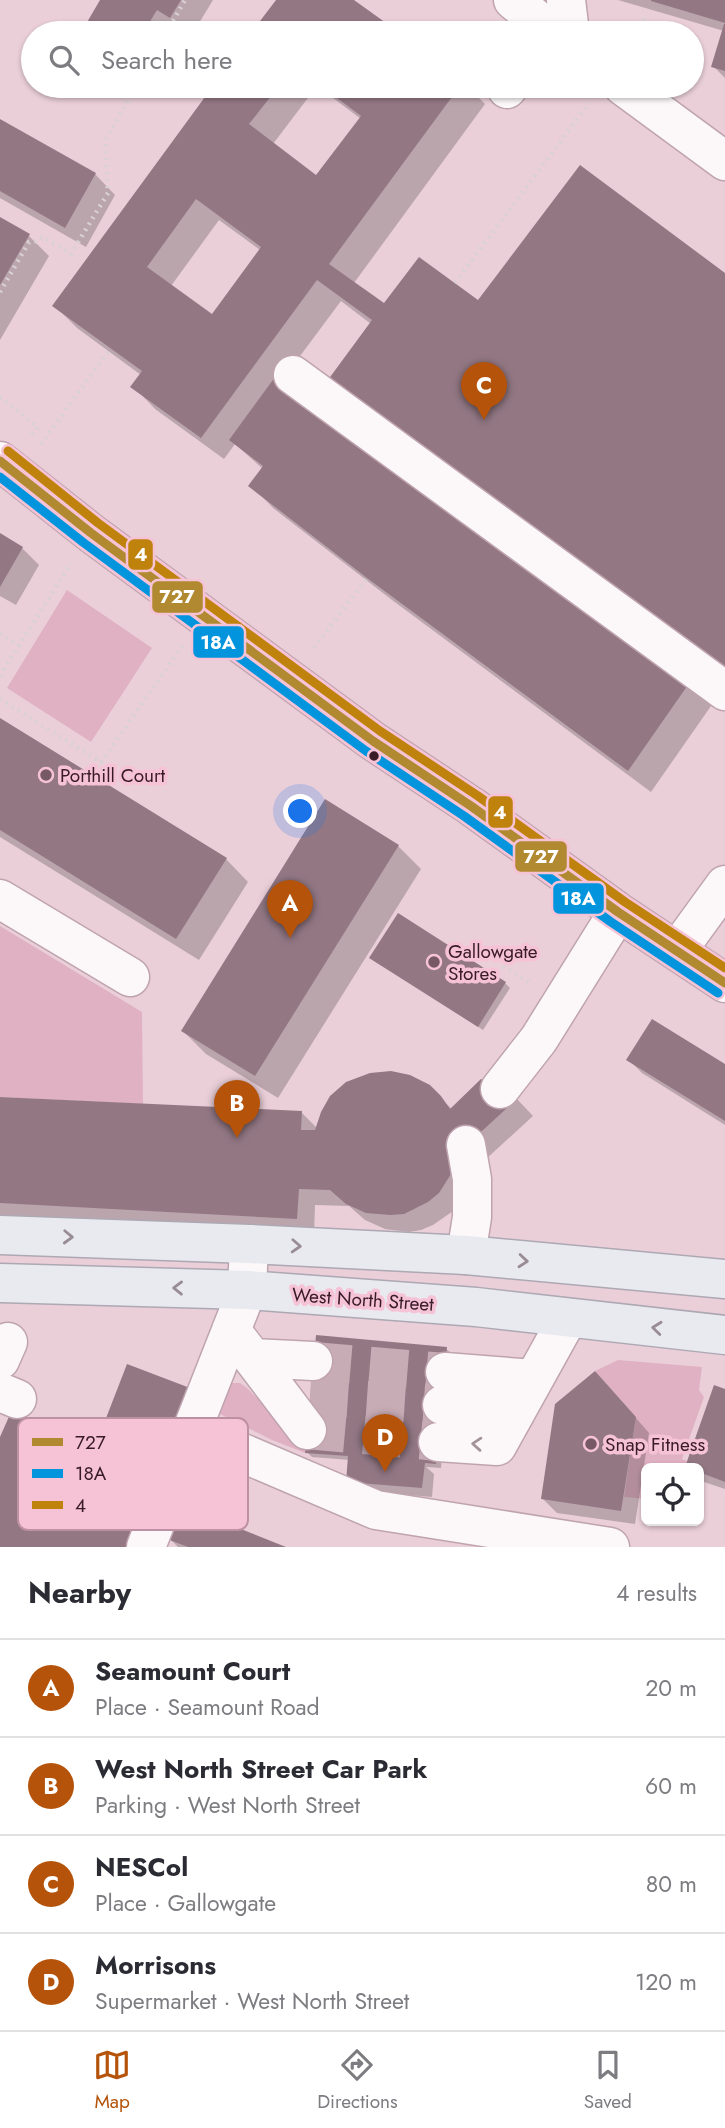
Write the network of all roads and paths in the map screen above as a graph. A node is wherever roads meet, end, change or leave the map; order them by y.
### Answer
1 (185, 0) edge
2 (513, 0) edge
3 (644, 18) dead end
4 (173, 21) edge
5 (549, 21) edge
6 (643, 21) edge
7 (129, 98) edge
8 (604, 98) edge
9 (623, 98) edge
10 (725, 161) edge
11 (455, 283) dead end
12 (0, 292) edge
13 (110, 349) dead end
14 (293, 375) dead end
15 (39, 447) dead end
16 (0, 461) edge
17 (91, 533) junction
18 (367, 578) dead end
19 (0, 634) edge
20 (187, 641) dead end
21 (19, 645) junction
22 (314, 649) dead end
23 (0, 676) edge
24 (725, 691) edge
25 (0, 699) edge
26 (725, 885) edge
27 (0, 899) edge
28 (618, 912) junction
29 (677, 951) junction
30 (503, 966) dead end
31 (130, 977) dead end
32 (725, 983) edge
33 (548, 995) junction
34 (500, 1089) dead end
35 (466, 1145) dead end
36 (0, 1235) edge
37 (249, 1244) junction
38 (466, 1255) junction
39 (725, 1279) edge
40 (0, 1283) edge
41 (247, 1290) junction
42 (568, 1318) junction
43 (725, 1335) edge
44 (242, 1344) junction
45 (526, 1394) junction
46 (310, 1396) tunnel mouth
47 (199, 1418) edge
48 (248, 1456) edge
49 (153, 1530) edge
50 (146, 1547) edge
51 (610, 1547) edge

1 - 4 path
2 - 5 street
3 - 6 path
7 - 12 path
8 - 11 path
9 - 10 street
13 - 15 path
14 - 24 street
16 - 17 street
17 - 21 path
17 - 28 street
18 - 22 path
19 - 21 path
20 - 25 path
21 - 23 path
26 - 29 street
27 - 31 street
28 - 29 street
28 - 33 street
29 - 32 street
30 - 33 path
33 - 34 street
35 - 38 street
36 -> 37 main road
37 -> 38 main road
37 - 41 street
38 -> 39 main road
41 -> 40 main road, West North Street
41 - 42 main road, West North Street
41 - 44 street
43 -> 42 main road, West North Street
42 - 45 street
44 - 46 street
44 - 47 street
45 -> 45 street
48 - 51 street
49 - 50 street

